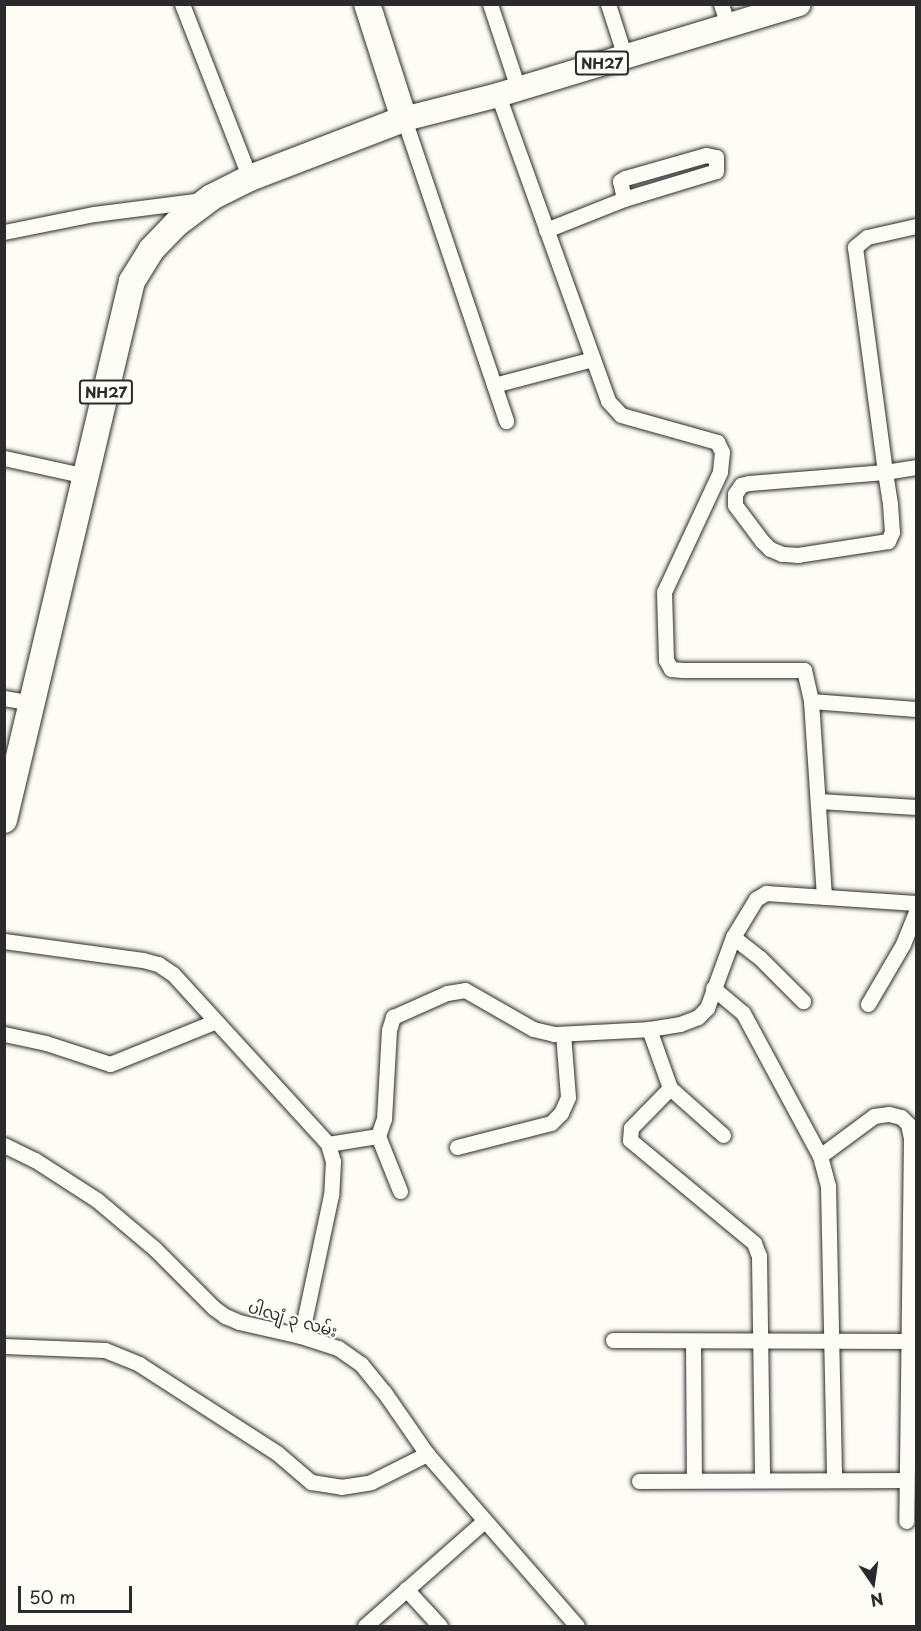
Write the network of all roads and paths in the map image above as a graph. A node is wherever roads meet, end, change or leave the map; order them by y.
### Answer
1 (182, 4) edge
2 (367, 4) edge
3 (490, 4) edge
4 (608, 4) edge
5 (800, 4) edge
6 (724, 15) edge
7 (625, 57) junction
8 (508, 92) junction
9 (404, 119) junction
10 (250, 178) junction
11 (624, 199) junction
12 (209, 200) junction
13 (916, 226) edge
14 (546, 230) junction
15 (4, 232) edge
16 (593, 359) junction
17 (494, 385) junction
18 (506, 421) dead end
19 (722, 452) junction
20 (4, 458) edge
21 (916, 467) edge
22 (885, 472) junction
23 (86, 476) junction
24 (735, 494) junction
25 (4, 698) edge
26 (811, 701) junction
27 (32, 703) junction
28 (916, 709) edge
29 (9, 780) edge
30 (819, 801) junction
31 (916, 807) edge
32 (4, 820) edge
33 (824, 897) junction
34 (916, 903) edge
35 (916, 911) edge
36 (733, 937) junction
37 (4, 941) edge
38 (713, 988) junction
39 (803, 1001) dead end
40 (868, 1004) dead end
41 (214, 1022) junction
42 (649, 1029) junction
43 (4, 1034) edge
44 (564, 1034) junction
45 (670, 1088) junction
46 (723, 1135) dead end
47 (378, 1136) junction
48 (328, 1144) junction
49 (4, 1145) edge
50 (457, 1147) dead end
51 (820, 1156) junction
52 (400, 1191) dead end
53 (302, 1336) junction
54 (614, 1340) dead end
55 (760, 1340) junction
56 (908, 1341) junction
57 (693, 1342) junction
58 (833, 1342) junction
59 (4, 1346) edge
60 (427, 1454) junction
61 (694, 1480) junction
62 (762, 1480) junction
63 (834, 1480) junction
64 (906, 1480) junction
65 (639, 1481) dead end
66 (484, 1521) junction
67 (906, 1521) dead end
68 (406, 1588) junction
69 (365, 1626) edge
70 (440, 1626) edge
71 (578, 1626) edge

1 - 10 street
2 - 9 highway
3 - 8 street
4 - 7 street
5 - 6 main road, NH27
6 - 7 main road, NH27
7 - 8 main road, NH27
8 - 9 main road, NH27
8 - 14 street
9 - 10 highway, NH27
9 - 17 street
10 - 12 highway, NH27
11 - 11 street
11 - 14 street
12 - 15 street
12 - 23 highway, NH27
13 - 22 street
14 - 16 street
16 - 17 street
16 - 19 street
17 - 18 street
19 - 24 street
19 - 26 street
20 - 23 street
21 - 22 street
22 - 24 street
22 - 24 street
23 - 27 highway, NH27
25 - 27 street
26 - 28 street
26 - 30 street
27 - 29 highway, NH27
29 - 32 highway, NH27
30 - 31 street
30 - 33 street
33 - 34 street
33 - 36 street
35 - 40 street
36 - 38 street
36 - 39 street
37 - 41 street
38 - 42 street
38 - 51 street
41 - 43 street
41 - 48 street
42 - 44 street
42 - 45 street
44 - 47 street
44 - 50 street
45 - 46 street
45 - 55 street
47 - 48 street
47 - 52 street
48 - 53 street
49 - 53 street, ပါလျံ ၃ လမ်း
51 - 56 street
51 - 58 street
53 - 60 street, ပါလျံ ၃ လမ်း
54 - 57 street
55 - 57 street
55 - 58 street
55 - 62 street
56 - 58 street
56 - 64 street
57 - 61 street
58 - 63 street
59 - 60 street
60 - 66 street, ပါလျံ ၃ လမ်း
61 - 62 street
61 - 65 street
62 - 63 street
63 - 64 street
64 - 67 street
66 - 68 street
66 - 71 street, ပါလျံ ၃ လမ်း
68 - 69 street
68 - 70 street

